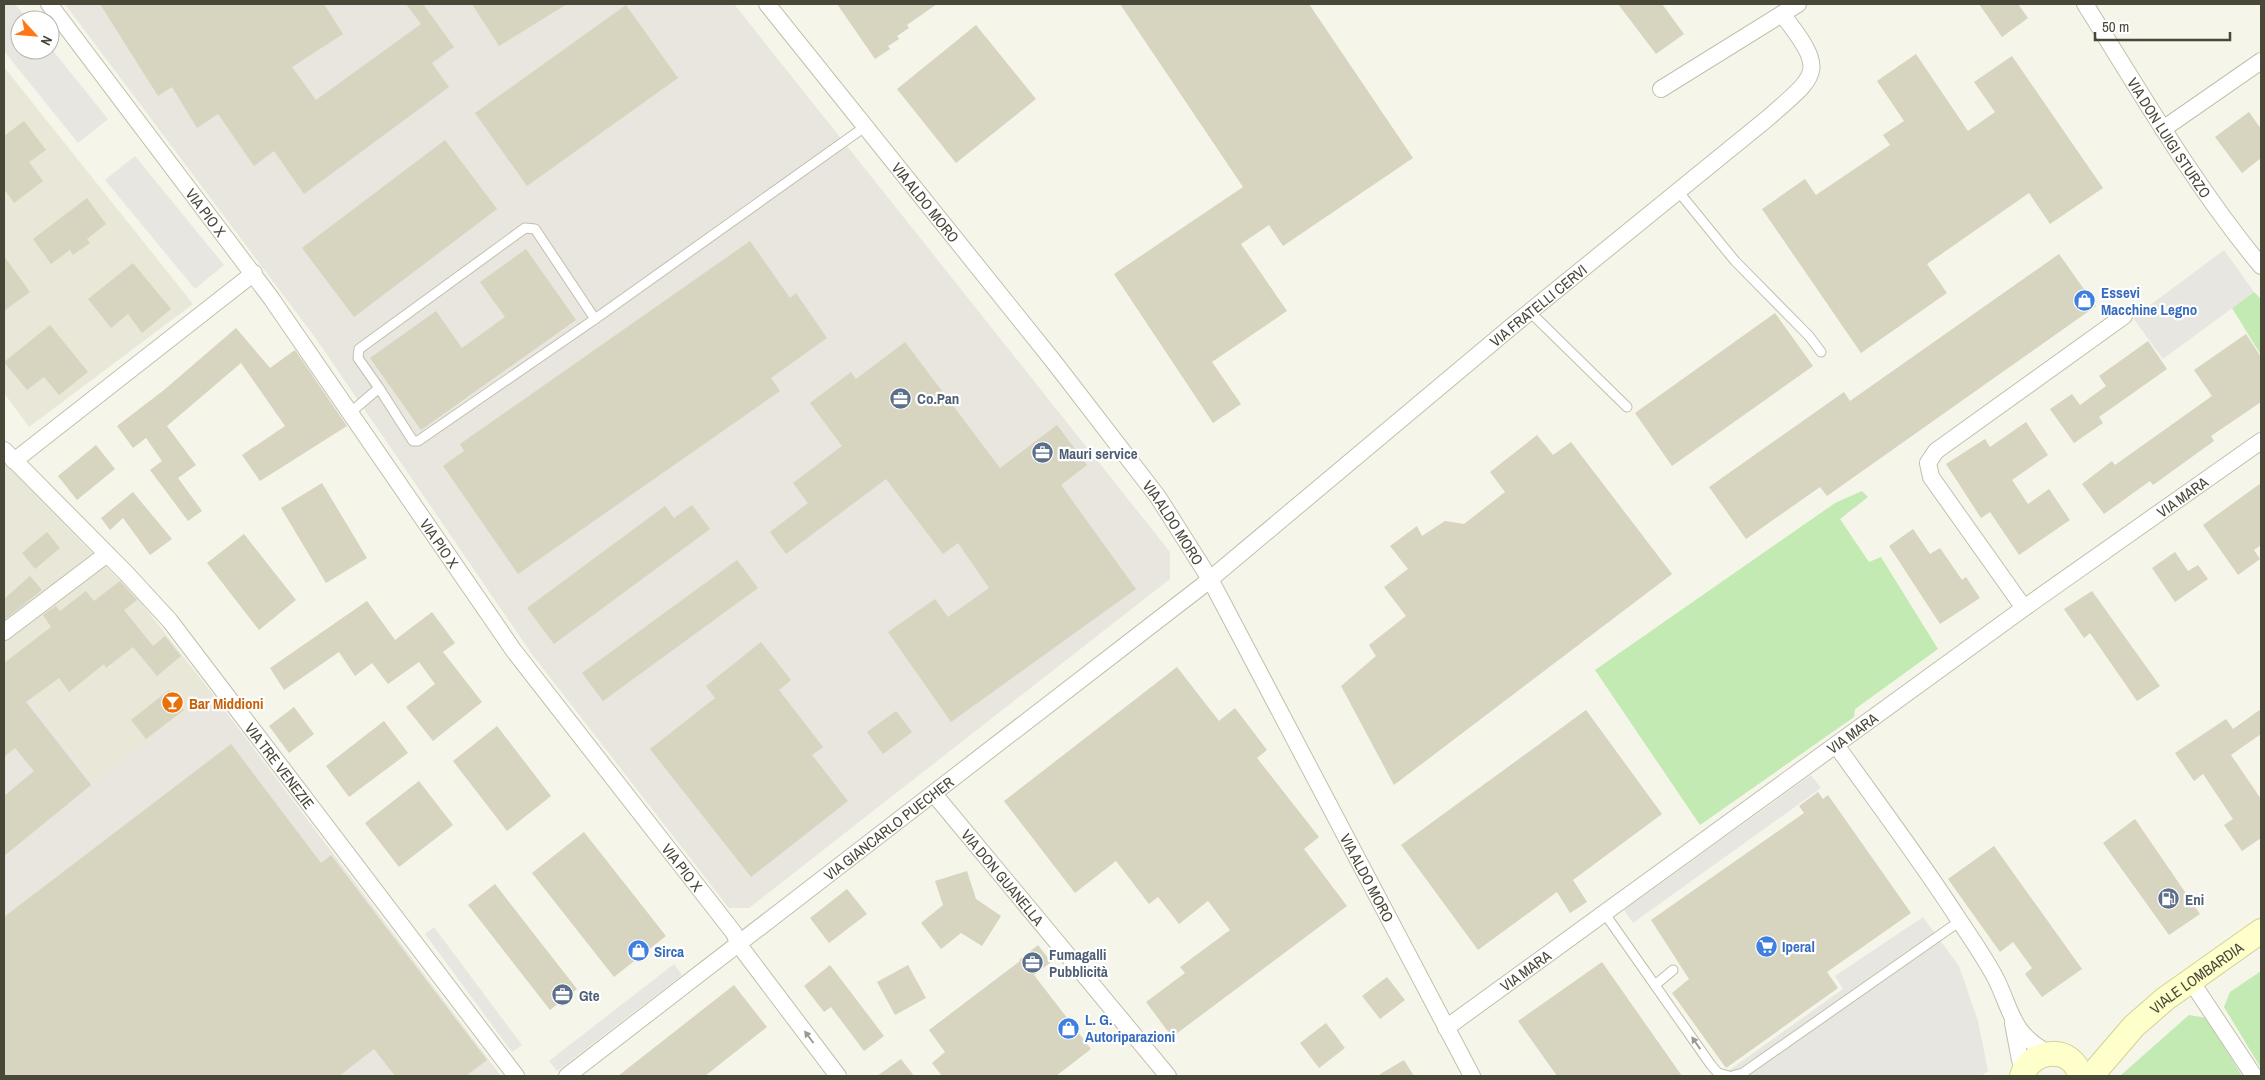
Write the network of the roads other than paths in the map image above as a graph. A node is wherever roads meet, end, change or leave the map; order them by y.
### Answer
1 (48, 4) edge
2 (767, 4) edge
3 (1798, 4) edge
4 (2085, 4) edge
5 (1782, 14) junction
6 (2261, 61) edge
7 (1661, 89) dead end
8 (866, 126) junction
9 (2163, 130) junction
10 (1678, 191) junction
11 (2261, 266) edge
12 (254, 273) junction
13 (1530, 312) junction
14 (2124, 316) dead end
15 (595, 319) junction
16 (1821, 352) dead end
17 (379, 388) junction
18 (1627, 407) dead end
19 (351, 412) junction
20 (2261, 441) edge
21 (9, 455) edge
22 (107, 554) junction
23 (1210, 579) junction
24 (2024, 608) junction
25 (4, 632) edge
26 (1836, 745) junction
27 (934, 794) junction
28 (1605, 914) junction
29 (1960, 921) junction
30 (2261, 931) edge
31 (739, 945) junction
32 (1673, 970) dead end
33 (2191, 981) junction
34 (1655, 985) junction
35 (2012, 1018) junction
36 (2134, 1026) junction
37 (1446, 1028) junction
38 (2057, 1055) junction
39 (2023, 1073) edge
40 (516, 1076) edge
41 (567, 1076) edge
42 (838, 1076) edge
43 (1168, 1076) edge
44 (1472, 1076) edge
45 (1730, 1076) edge
46 (2080, 1076) edge
47 (2091, 1076) edge
48 (2254, 1076) edge

1 - 12 street, VIA PIO X
2 - 8 street, VIA ALDO MORO
3 - 5 street
4 - 9 street, VIA DON LUIGI STURZO
5 - 7 street
5 - 10 street, VIA FRATELLI CERVI
6 - 9 street
8 - 15 lane
8 - 23 street, VIA ALDO MORO
9 - 11 street, VIA DON LUIGI STURZO
10 - 13 street, VIA FRATELLI CERVI
10 - 16 lane
12 - 19 street, VIA PIO X
12 - 21 street
13 - 18 lane
13 - 23 street, VIA FRATELLI CERVI
14 - 24 street
15 - 17 lane
15 - 17 lane
17 - 19 lane
19 - 31 street, VIA PIO X
20 - 24 street, VIA MARA
21 - 22 street, VIA TRE VENEZIE
22 - 25 street
22 - 40 street, VIA TRE VENEZIE
23 - 27 street, VIA GIANCARLO PUECHER
23 - 37 street, VIA ALDO MORO
24 - 26 street, VIA MARA
26 - 28 street, VIA MARA
26 - 29 street
27 - 31 street, VIA GIANCARLO PUECHER
27 - 43 street, VIA DON GUANELLA
28 - 34 lane
28 - 37 street, VIA MARA
29 - 35 street
29 - 45 lane
30 - 33 main road, VIALE LOMBARDIA
31 - 41 street, VIA GIANCARLO PUECHER
42 -> 31 street, VIA PIO X
32 - 34 lane
33 - 36 main road, VIALE LOMBARDIA
33 - 48 street
45 -> 34 lane
35 - 38 street
35 - 39 street
36 - 38 main road
36 - 47 main road
37 - 44 street, VIA ALDO MORO
38 - 39 main road
38 - 46 main road

